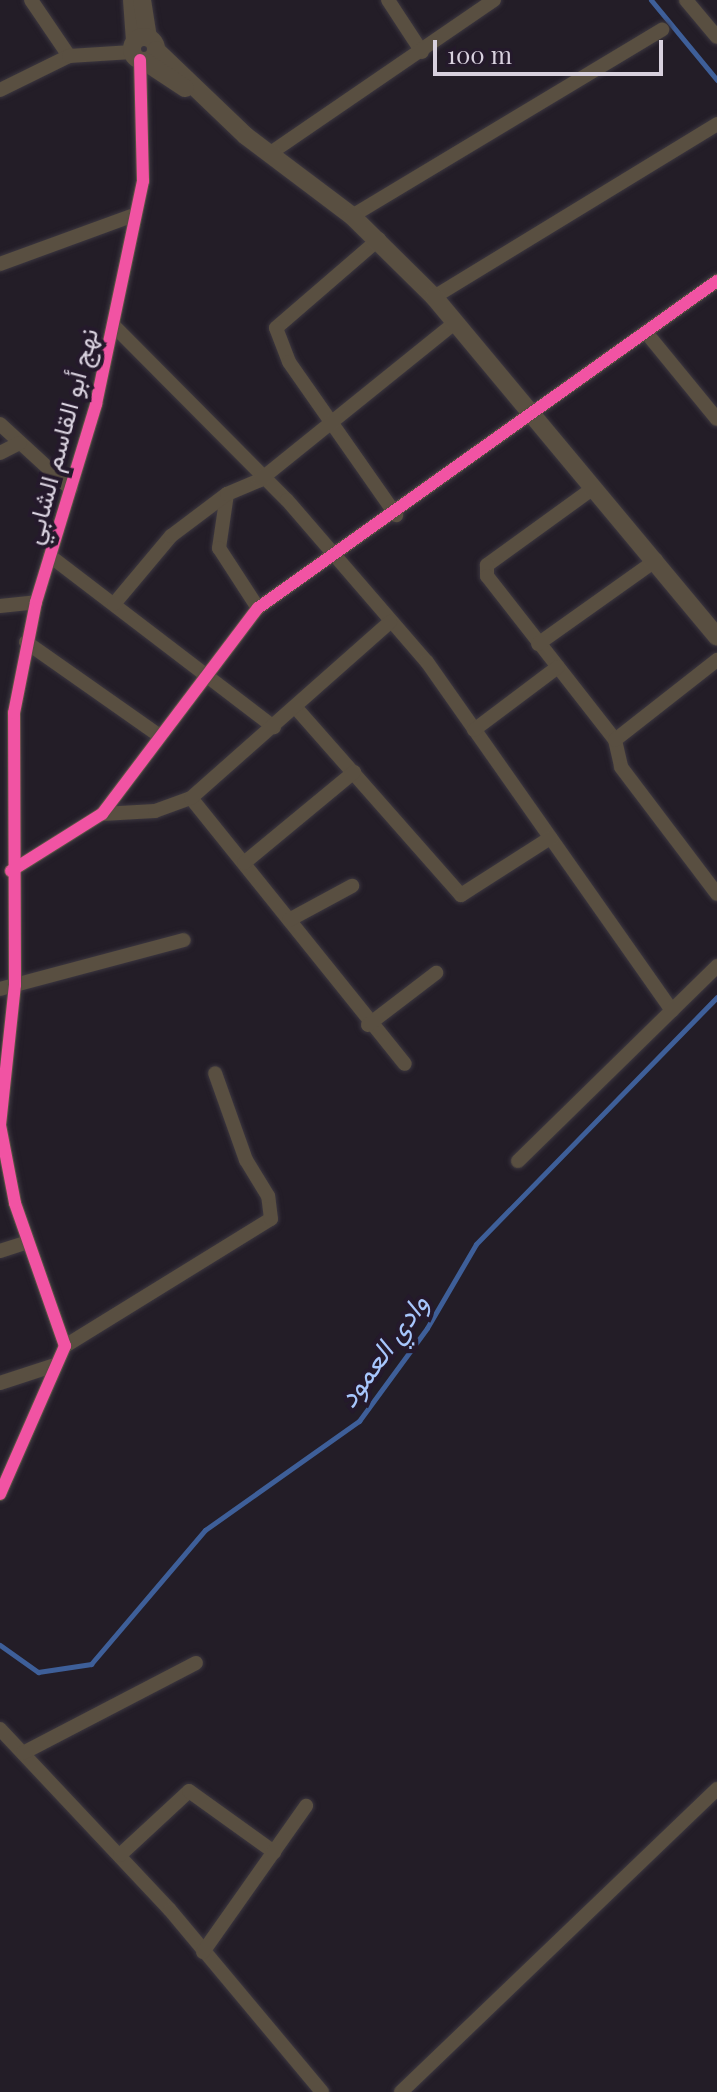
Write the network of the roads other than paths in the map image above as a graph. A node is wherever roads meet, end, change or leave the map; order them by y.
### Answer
1 (31, 0) edge
2 (132, 0) edge
3 (142, 0) edge
4 (388, 0) edge
5 (494, 0) edge
6 (686, 0) edge
7 (662, 30) dead end
8 (717, 37) edge
9 (142, 51) junction
10 (422, 52) junction
11 (69, 56) junction
12 (0, 90) edge
13 (717, 124) edge
14 (272, 152) junction
15 (134, 215) junction
16 (352, 216) junction
17 (379, 239) junction
18 (0, 264) edge
19 (717, 281) edge
20 (434, 297) junction
21 (456, 322) junction
22 (114, 326) junction
23 (649, 336) junction
24 (532, 413) junction
25 (717, 419) edge
26 (331, 422) junction
27 (0, 424) edge
28 (20, 443) junction
29 (0, 453) edge
30 (260, 480) junction
31 (71, 489) junction
32 (592, 489) junction
33 (227, 494) junction
34 (396, 515) junction
35 (50, 556) junction
36 (332, 556) junction
37 (656, 560) junction
38 (36, 602) junction
39 (114, 604) junction
40 (0, 606) edge
41 (258, 608) junction
42 (390, 622) junction
43 (717, 637) edge
44 (26, 642) junction
45 (538, 644) junction
46 (717, 660) edge
47 (558, 667) junction
48 (203, 675) junction
49 (297, 709) junction
50 (274, 727) junction
51 (474, 730) junction
52 (157, 734) junction
53 (615, 740) junction
54 (354, 772) junction
55 (191, 798) junction
56 (102, 814) junction
57 (5, 821) edge
58 (550, 838) junction
59 (244, 863) junction
60 (11, 871) junction
61 (352, 886) dead end
62 (717, 894) edge
63 (289, 920) junction
64 (184, 940) dead end
65 (717, 966) edge
66 (436, 973) dead end
67 (7, 987) edge
68 (672, 1011) junction
69 (368, 1025) junction
70 (405, 1064) dead end
71 (215, 1073) dead end
72 (0, 1126) edge
73 (518, 1161) dead end
74 (28, 1242) junction
75 (0, 1251) edge
76 (65, 1346) junction
77 (55, 1365) junction
78 (0, 1383) edge
79 (0, 1494) edge
80 (196, 1663) dead end
81 (0, 1729) edge
82 (23, 1753) junction
83 (717, 1789) edge
84 (306, 1806) dead end
85 (274, 1852) junction
86 (120, 1855) junction
87 (203, 1952) junction
88 (322, 2092) edge
89 (401, 2092) edge

1 - 11 street
2 - 9 street, نهج أبو القاسم الشابي
3 - 9 street, نهج أبو القاسم الشابي
4 - 10 street
5 - 10 street
6 - 8 street
7 - 16 street
9 - 11 street
9 - 14 street
9 - 15 street, نهج أبو القاسم الشابي
10 - 14 street
11 - 12 street
13 - 20 street
14 - 16 street
15 - 18 street
15 - 22 street, نهج أبو القاسم الشابي
16 - 17 street
17 - 20 street
17 - 26 street
19 - 23 street
20 - 21 street
21 - 24 street
21 - 26 street
22 - 30 street
22 - 31 street, نهج أبو القاسم الشابي
23 - 24 street
23 - 25 street
24 - 32 street
24 - 34 street
26 - 30 street
26 - 34 street
27 - 28 street
28 - 29 street
28 - 31 street
30 - 33 street
30 - 36 street
31 - 35 street, نهج أبو القاسم الشابي
32 - 37 street
32 - 45 street
33 - 39 street
33 - 41 street
34 - 36 street
35 - 38 street, نهج أبو القاسم الشابي
35 - 39 street
36 - 41 street
36 - 42 street
37 - 43 street
37 - 45 street
38 - 40 street
38 - 44 street, نهج أبو القاسم الشابي
39 - 48 street
41 - 48 street
42 - 49 street
42 - 51 street
44 - 52 street
44 - 57 street, نهج أبو القاسم الشابي
45 - 47 street
46 - 53 street
47 - 51 street
47 - 53 street
48 - 50 street
48 - 52 street
49 - 50 street
49 - 54 street
50 - 55 street
51 - 58 street
52 - 56 street
53 - 62 street
54 - 58 street
54 - 59 street
55 - 56 street
55 - 59 street
56 - 60 street
57 - 60 street, نهج أبو القاسم الشابي
58 - 68 street
59 - 63 street
60 - 67 street, نهج أبو القاسم الشابي
61 - 63 street
63 - 69 street
64 - 67 street
65 - 68 street
66 - 69 street
67 - 72 street, نهج أبو القاسم الشابي
68 - 73 street
69 - 70 street
71 - 76 street
72 - 74 street, نهج أبو القاسم الشابي
74 - 75 street
74 - 76 street, نهج أبو القاسم الشابي
76 - 77 street
77 - 78 street
77 - 79 street
80 - 82 street
81 - 82 street
82 - 86 street
83 - 89 street
84 - 85 street
85 - 86 street
85 - 87 street
86 - 87 street
87 - 88 street

